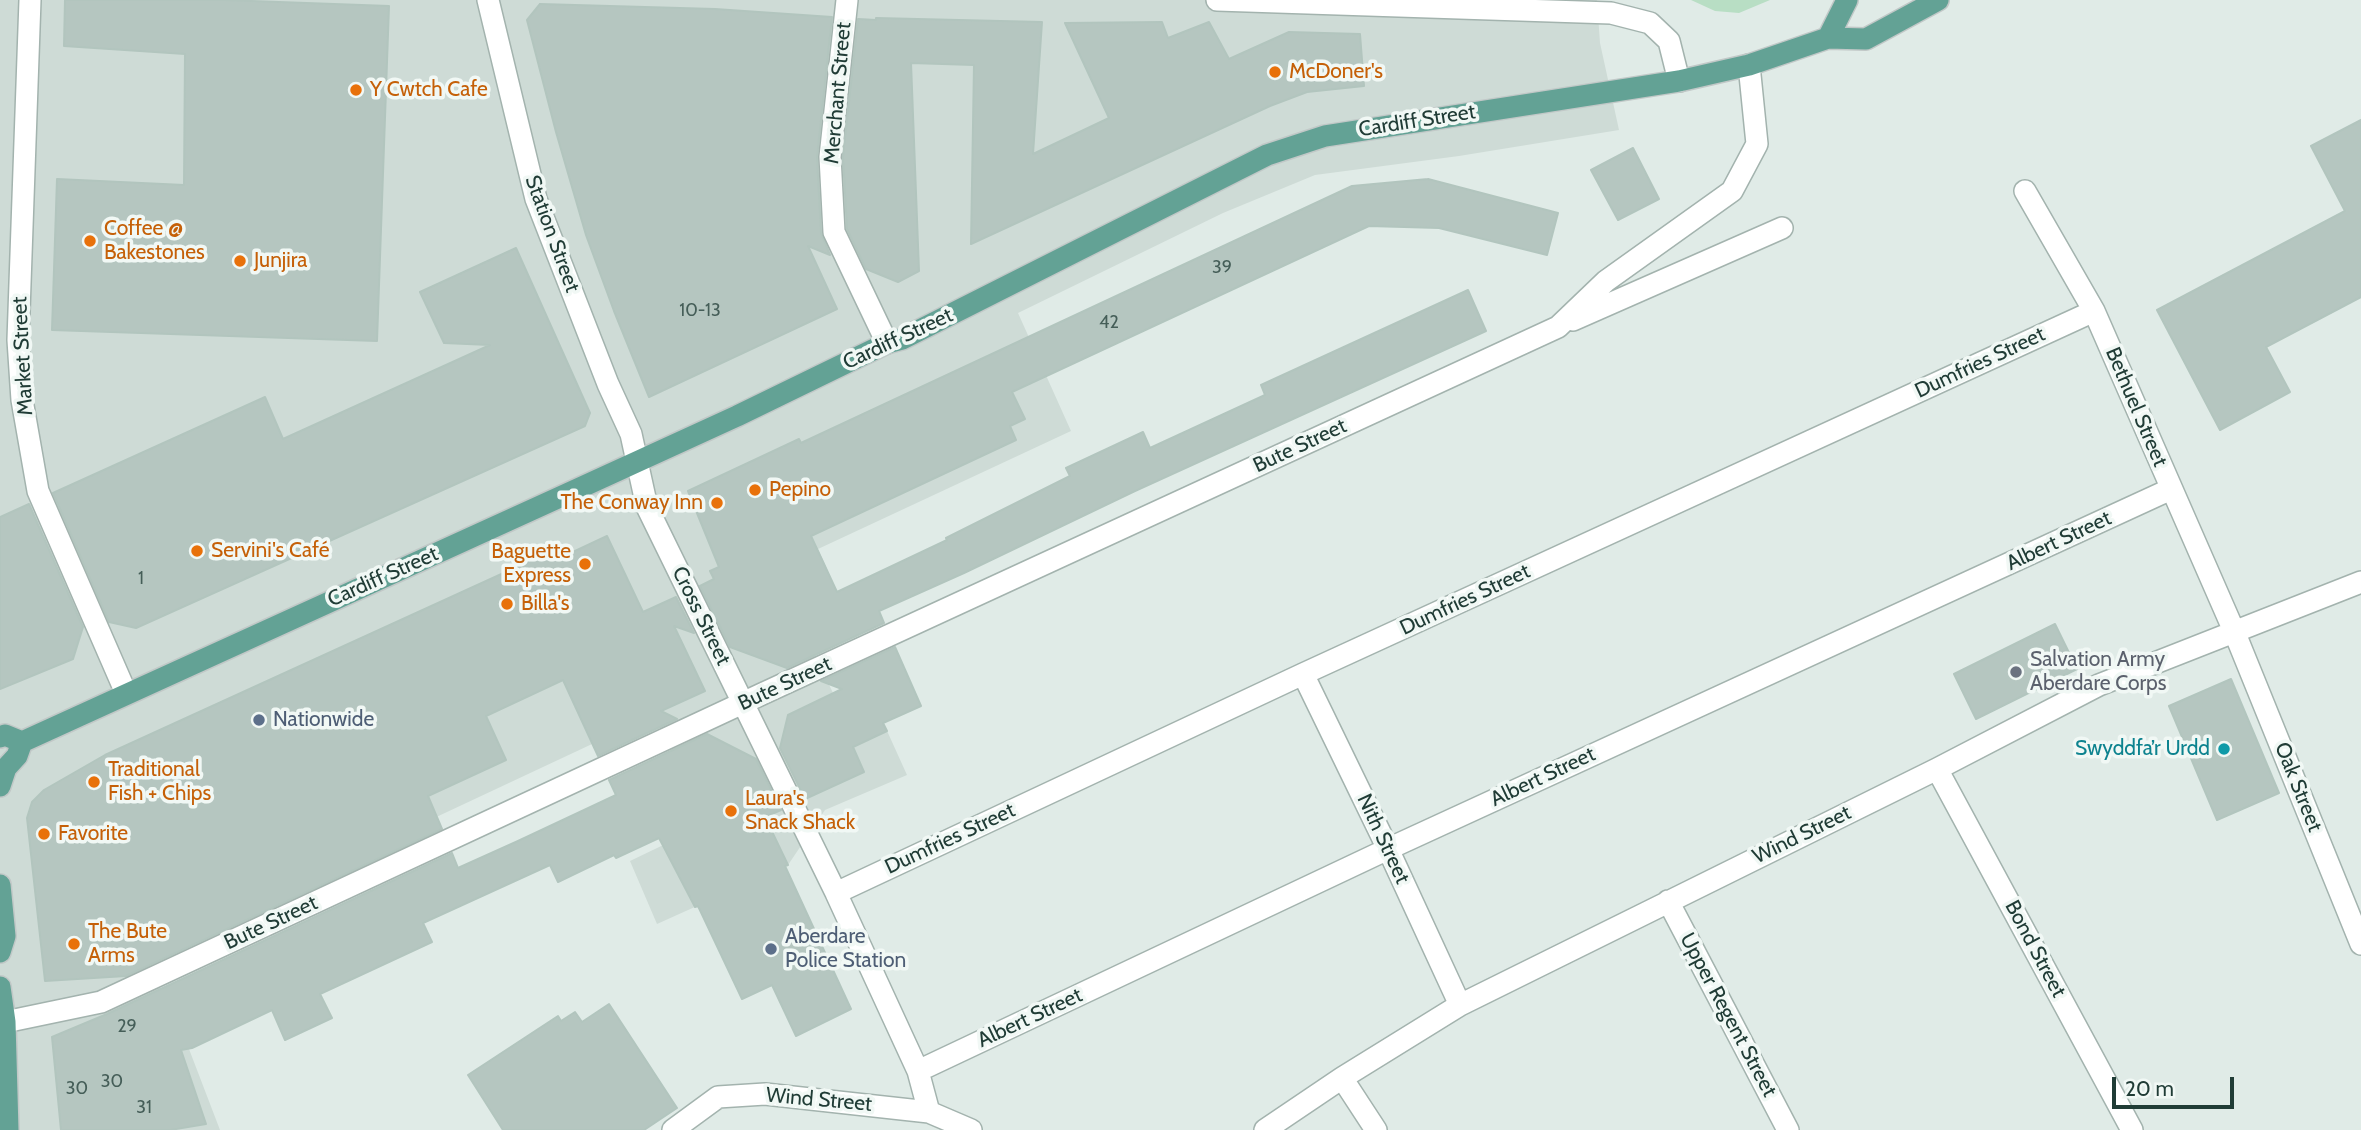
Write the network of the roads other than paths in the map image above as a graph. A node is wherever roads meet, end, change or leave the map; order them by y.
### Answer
1 (30, 0) edge
2 (488, 0) edge
3 (847, 0) edge
4 (1217, 0) edge
5 (1847, 0) edge
6 (1938, 0) edge
7 (1829, 38) junction
8 (1749, 65) junction
9 (1679, 81) junction
10 (2025, 191) dead end
11 (1782, 228) dead end
12 (2094, 311) junction
13 (1558, 327) junction
14 (9, 340) edge
15 (887, 343) junction
16 (637, 462) junction
17 (2171, 489) junction
18 (2361, 582) edge
19 (2234, 631) junction
20 (1303, 674) junction
21 (126, 692) junction
22 (743, 703) junction
23 (0, 737) edge
24 (22, 742) junction
25 (1937, 769) junction
26 (0, 786) edge
27 (1388, 849) junction
28 (0, 885) edge
29 (836, 893) junction
30 (1668, 901) junction
31 (2361, 944) edge
32 (0, 952) edge
33 (0, 986) edge
34 (1460, 1005) junction
35 (5, 1022) junction
36 (918, 1071) junction
37 (1342, 1078) junction
38 (929, 1112) junction
39 (675, 1129) edge
40 (8, 1130) edge
41 (971, 1130) edge
42 (1265, 1130) edge
43 (1376, 1130) edge
44 (1788, 1130) edge
45 (2132, 1130) edge

1 - 14 street, Market Street
2 - 16 street, Station Street
3 - 15 street, Merchant Street
4 - 9 street
5 - 7 main road
6 - 7 main road, Cardiff Street
7 - 8 main road, Cardiff Street
8 - 9 main road, Cardiff Street
8 - 13 street, Bute Street
9 - 15 main road, Cardiff Street
10 - 12 street, Bethuel Street
11 - 13 street, Bute Street
12 - 17 street, Bethuel Street
12 - 20 street, Dumfries Street
13 - 22 street, Bute Street
14 - 21 street, Market Street
15 - 16 main road, Cardiff Street
16 - 21 main road, Cardiff Street
16 - 22 street, Cross Street
17 - 19 street, Bethuel Street
17 - 27 street, Albert Street
18 - 19 street, Wind Street
19 - 25 street, Wind Street
19 - 31 street, Oak Street
20 - 27 street, Nith Street
20 - 29 street, Dumfries Street
21 - 24 main road, Cardiff Street
22 - 29 street, Cross Street
22 - 35 street, Bute Street
23 - 24 main road
24 - 26 main road
25 - 30 street, Wind Street
25 - 45 street, Bond Street
27 - 34 street, Nith Street
27 - 36 street, Albert Street
28 - 32 main road
29 - 36 street, Cross Street
30 - 34 street, Wind Street
30 - 44 street, Upper Regent Street
33 - 35 main road
34 - 37 street, Wind Street
35 - 40 main road
36 - 38 street, Cross Street
37 - 42 street, Wind Street
37 - 43 street
38 - 39 street, Wind Street
38 - 41 street, Wind Street

